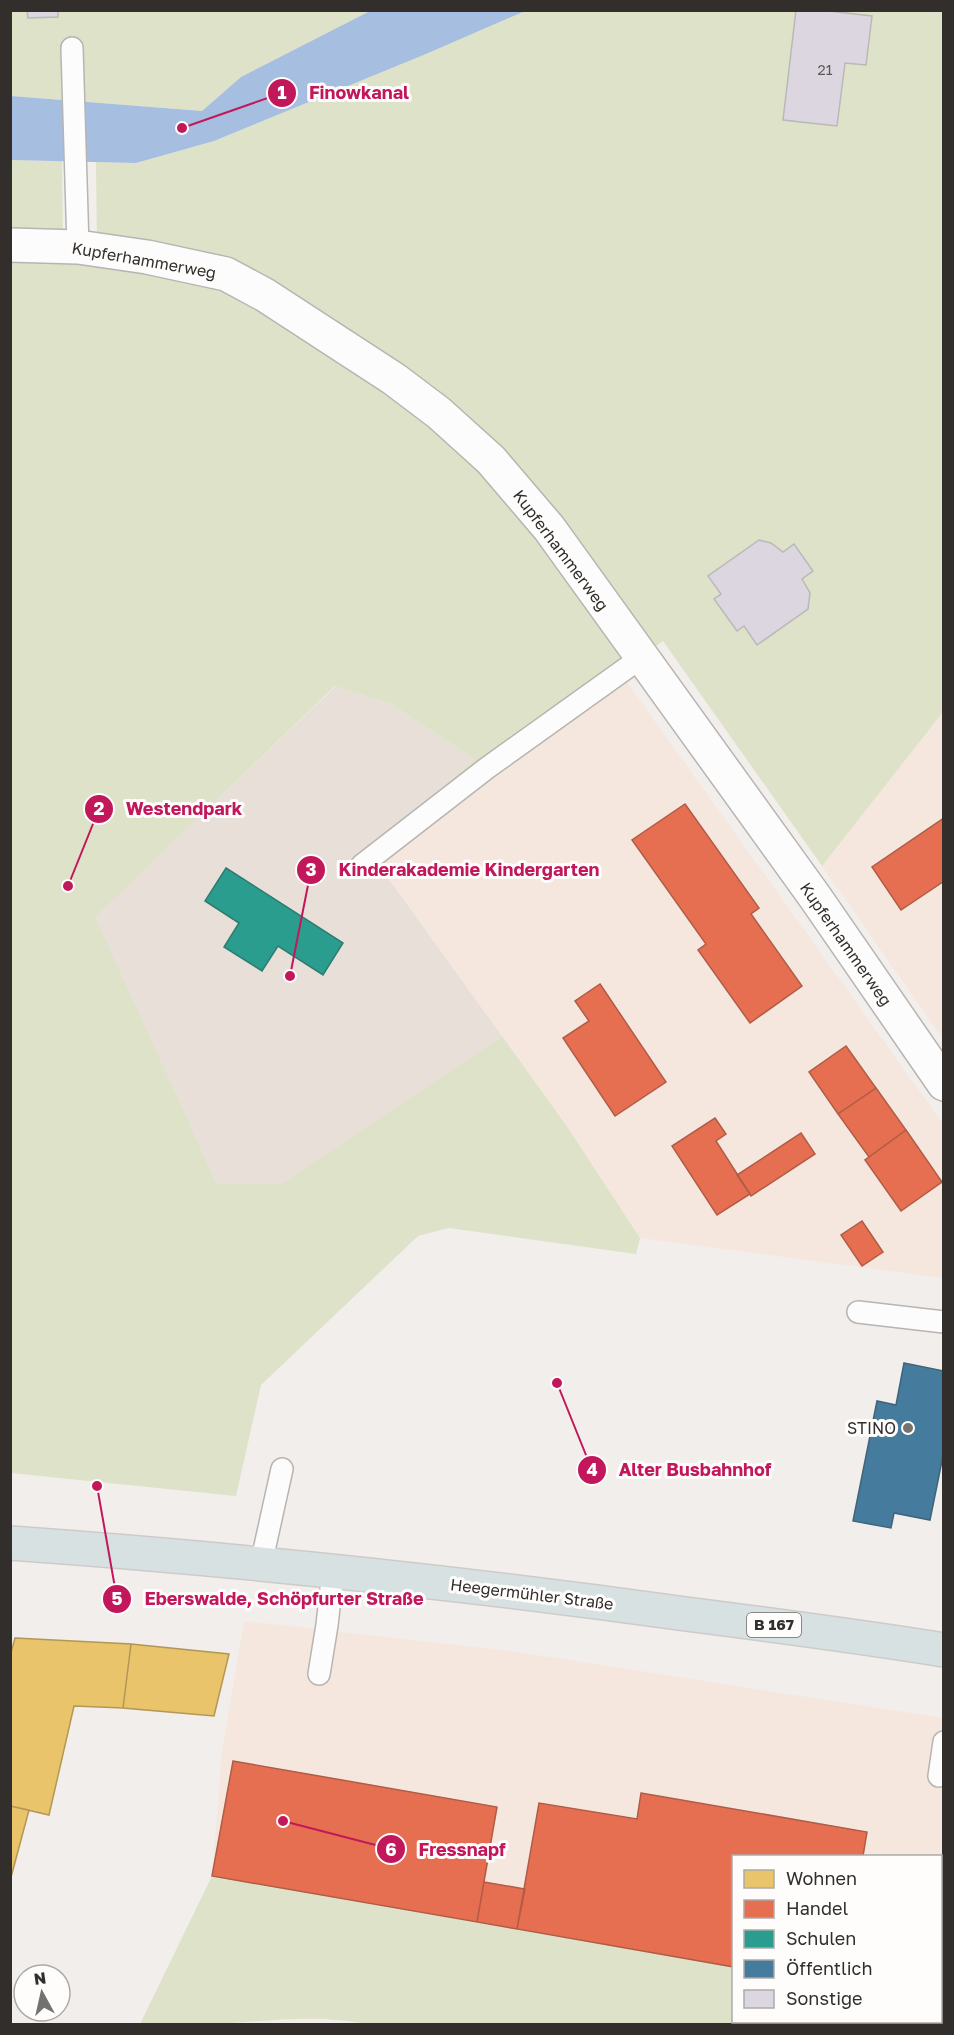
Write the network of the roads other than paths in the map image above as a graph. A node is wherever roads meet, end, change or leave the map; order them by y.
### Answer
1 (72, 48) dead end
2 (10, 245) edge
3 (78, 247) junction
4 (642, 657) junction
5 (362, 865) dead end
6 (944, 1084) edge
7 (858, 1312) dead end
8 (944, 1322) edge
9 (282, 1469) dead end
10 (10, 1543) edge
11 (261, 1564) junction
12 (333, 1571) junction
13 (944, 1650) edge
14 (319, 1674) dead end
15 (944, 1742) edge
16 (939, 1776) dead end

1 - 3 lane
2 - 3 street, Kupferhammerweg
3 - 4 street, Kupferhammerweg
4 - 5 lane
4 - 6 street, Kupferhammerweg
7 - 8 lane
9 - 11 lane
10 - 11 main road, Heegermühler Straße / B 167
11 - 12 main road, Heegermühler Straße / B 167
12 - 13 main road, Heegermühler Straße / B 167
12 - 14 lane
15 - 16 lane

